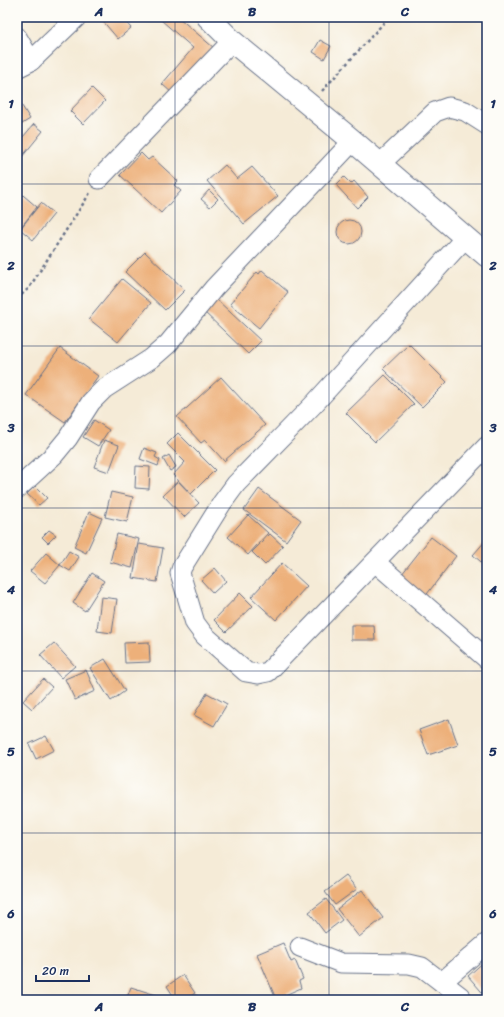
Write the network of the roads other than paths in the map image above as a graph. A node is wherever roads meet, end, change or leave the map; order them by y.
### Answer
1 (78, 17) edge
2 (208, 17) edge
3 (17, 37) edge
4 (232, 41) junction
5 (24, 65) edge
6 (487, 125) edge
7 (353, 141) junction
8 (380, 164) junction
9 (99, 179) road end
10 (465, 238) junction
11 (487, 256) edge
12 (487, 446) edge
13 (17, 489) edge
14 (375, 562) junction
15 (487, 659) edge
16 (487, 943) edge
17 (300, 947) dead end
18 (442, 982) junction
19 (463, 1000) edge

1 - 5 street
2 - 4 street
3 - 5 street
4 - 7 street
4 - 9 street
6 - 8 street
7 - 8 street
7 - 13 street
8 - 10 street
10 - 11 street
10 - 14 street
12 - 14 street
14 - 15 street
16 - 18 street
17 - 18 street
18 - 19 street

